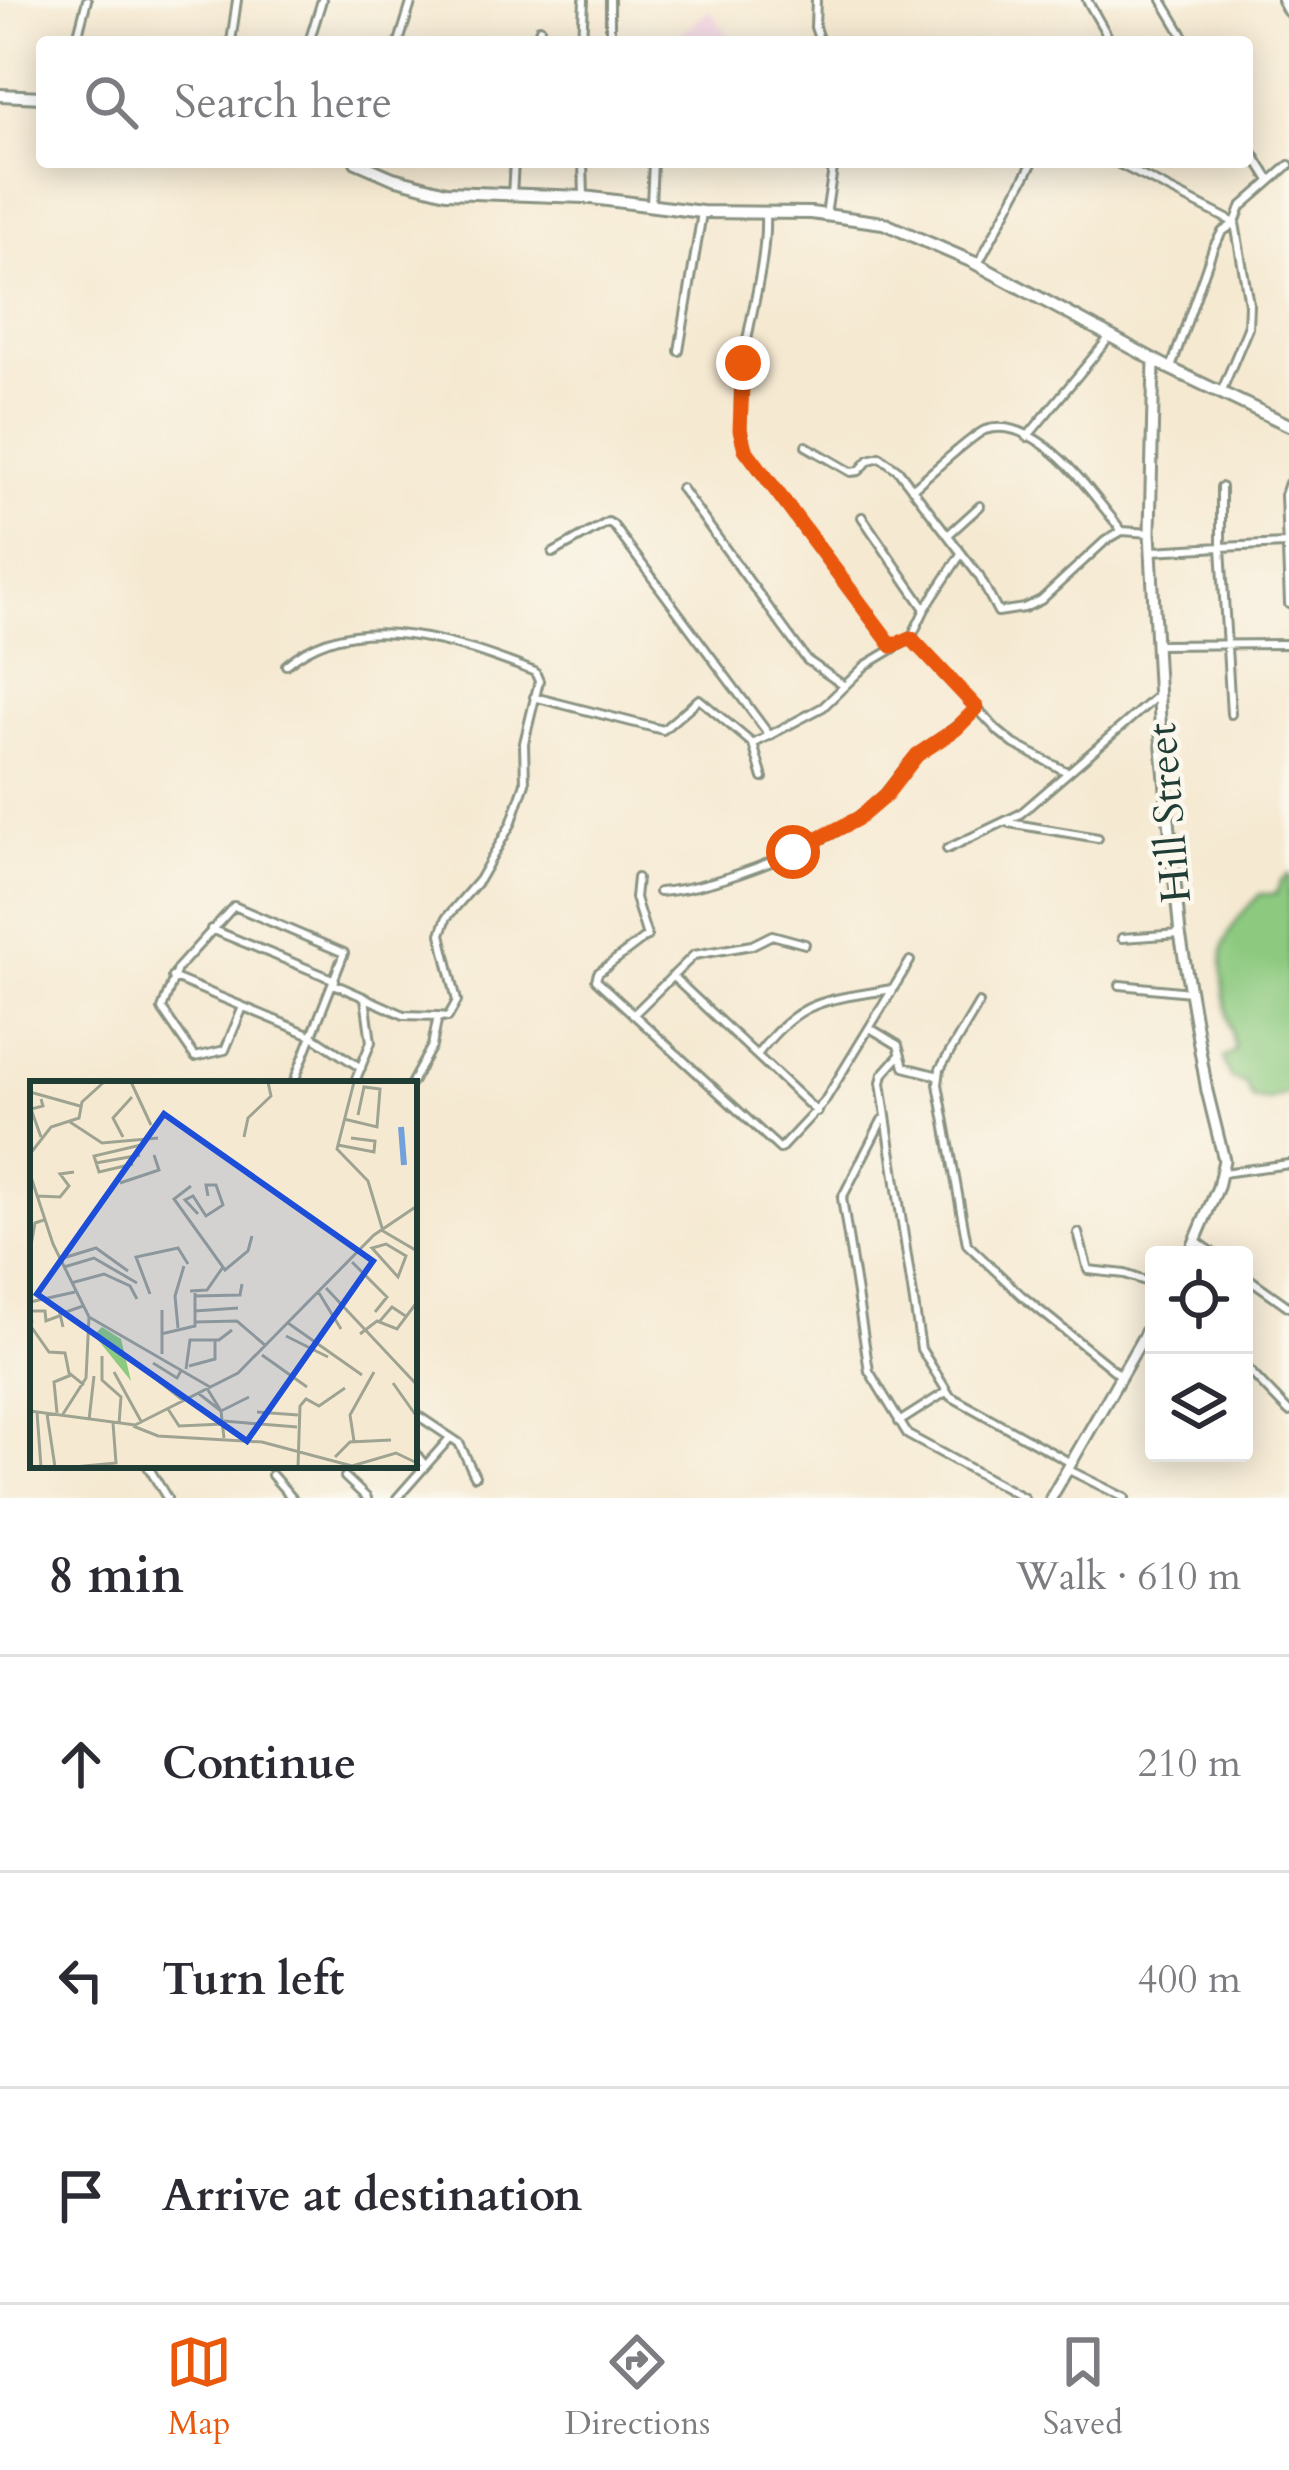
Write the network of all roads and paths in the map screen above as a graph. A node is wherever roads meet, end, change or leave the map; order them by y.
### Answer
1 (87, 0) edge
2 (237, 0) edge
3 (322, 0) edge
4 (412, 0) edge
5 (584, 0) edge
6 (610, 0) edge
7 (816, 0) edge
8 (1087, 0) edge
9 (1162, 0) edge
10 (1283, 0) edge
11 (1289, 9) edge
12 (541, 28) dead end
13 (78, 36) edge
14 (232, 36) edge
15 (311, 36) edge
16 (401, 36) edge
17 (539, 36) edge
18 (582, 36) edge
19 (610, 36) edge
20 (818, 36) edge
21 (1108, 36) edge
22 (1183, 36) edge
23 (0, 95) edge
24 (36, 97) edge
25 (1253, 153) edge
26 (371, 168) edge
27 (514, 168) edge
28 (583, 168) edge
29 (653, 168) edge
30 (833, 168) edge
31 (1030, 168) edge
32 (1127, 168) edge
33 (1288, 170) edge
34 (1269, 179) junction
35 (512, 195) junction
36 (584, 197) junction
37 (650, 207) junction
38 (702, 212) junction
39 (765, 214) junction
40 (826, 215) junction
41 (1234, 224) junction
42 (978, 264) junction
43 (1112, 335) junction
44 (679, 351) dead end
45 (1154, 360) junction
46 (1171, 369) junction
47 (1222, 394) junction
48 (1289, 425) edge
49 (1027, 437) junction
50 (806, 446) dead end
51 (1289, 483) edge
52 (1221, 487) dead end
53 (681, 488) dead end
54 (912, 489) junction
55 (980, 506) dead end
56 (862, 517) dead end
57 (1122, 532) junction
58 (1150, 533) junction
59 (948, 535) junction
60 (1286, 544) edge
61 (1221, 547) junction
62 (1151, 551) junction
63 (553, 553) dead end
64 (962, 554) junction
65 (1288, 570) edge
66 (1289, 604) edge
67 (925, 609) junction
68 (911, 638) junction
69 (1289, 642) edge
70 (1225, 643) junction
71 (892, 646) junction
72 (1155, 646) junction
73 (1289, 654) edge
74 (286, 665) dead end
75 (843, 685) junction
76 (534, 697) junction
77 (1157, 697) junction
78 (977, 708) junction
79 (1231, 714) dead end
80 (770, 736) junction
81 (753, 744) junction
82 (1067, 772) junction
83 (763, 778) dead end
84 (1005, 822) junction
85 (1098, 838) dead end
86 (946, 849) dead end
87 (637, 878) dead end
88 (659, 892) dead end
89 (211, 929) junction
90 (1180, 934) junction
91 (1122, 938) dead end
92 (805, 944) dead end
93 (910, 961) dead end
94 (672, 976) junction
95 (172, 977) junction
96 (334, 982) junction
97 (1120, 986) dead end
98 (892, 989) junction
99 (1190, 992) junction
100 (365, 998) junction
101 (979, 1003) dead end
102 (243, 1007) junction
103 (633, 1015) junction
104 (438, 1016) junction
105 (869, 1028) junction
106 (311, 1035) junction
107 (900, 1054) junction
108 (757, 1055) junction
109 (361, 1068) junction
110 (939, 1076) junction
111 (294, 1081) edge
112 (355, 1081) edge
113 (413, 1081) edge
114 (817, 1112) junction
115 (884, 1118) junction
116 (1289, 1164) edge
117 (1223, 1173) junction
118 (1078, 1234) dead end
119 (1195, 1240) junction
120 (1193, 1246) edge
121 (1203, 1246) edge
122 (1145, 1281) edge
123 (1253, 1281) edge
124 (1289, 1307) edge
125 (1145, 1336) edge
126 (1253, 1375) edge
127 (1121, 1376) junction
128 (946, 1392) junction
129 (1289, 1412) edge
130 (417, 1415) edge
131 (898, 1422) junction
132 (452, 1437) junction
133 (417, 1456) edge
134 (425, 1465) junction
135 (1069, 1466) junction
136 (149, 1468) edge
137 (272, 1474) dead end
138 (475, 1476) dead end
139 (345, 1477) dead end
140 (167, 1498) edge
141 (292, 1498) edge
142 (367, 1498) edge
143 (397, 1498) edge
144 (1024, 1498) edge
145 (1052, 1498) edge
146 (1125, 1498) edge

1 - 13 street
2 - 14 street
3 - 15 street
4 - 16 street
5 - 18 street
6 - 19 street
7 - 20 street
8 - 21 street
9 - 22 street
10 - 11 main road
12 - 17 street
23 - 24 main road
25 - 34 street
26 - 35 main road
27 - 35 street
28 - 36 street
29 - 37 street
30 - 40 street
31 - 42 street
32 - 41 street
33 - 34 street
34 - 41 street
35 - 36 main road
36 - 37 main road
37 - 38 main road
38 - 39 main road
38 - 44 street
39 - 40 main road
39 - 71 street
40 - 42 main road
41 - 46 street
41 - 47 street
42 - 43 main road
43 - 45 main road
43 - 49 street
45 - 46 main road
45 - 58 main road, Hill Street
46 - 47 main road
47 - 48 main road
49 - 54 street
49 - 57 street
50 - 54 street
51 - 60 street
52 - 61 street
53 - 75 street
54 - 59 street
55 - 59 street
56 - 67 street
57 - 58 street
57 - 64 street
58 - 62 main road, Hill Street
59 - 64 street
60 - 61 street
60 - 65 street
61 - 62 street
61 - 70 street
62 - 72 main road, Hill Street
63 - 80 street
64 - 67 street
65 - 66 street
67 - 68 street
68 - 71 street
68 - 78 street
69 - 70 street
69 - 73 street
70 - 72 street
70 - 79 street
71 - 75 street
72 - 77 main road, Hill Street
74 - 76 street
75 - 80 street
76 - 81 street
76 - 104 street
77 - 82 street
77 - 90 main road, Hill Street
78 - 82 street
78 - 88 street
80 - 81 street
81 - 83 street
82 - 84 street
84 - 85 street
84 - 86 street
87 - 103 street
89 - 95 street
89 - 96 street
89 - 96 street
90 - 91 street
90 - 99 main road, Hill Street
92 - 94 street
93 - 98 street
94 - 103 street
94 - 108 street
95 - 102 street
95 - 102 street
96 - 100 street
96 - 106 street
97 - 99 street
98 - 105 street
98 - 108 street
99 - 117 main road, Hill Street
100 - 104 street
100 - 109 street
101 - 110 street
102 - 106 street
103 - 114 street
104 - 113 street
105 - 107 street
105 - 114 street
106 - 109 street
106 - 111 street
107 - 110 street
107 - 115 street
108 - 114 street
109 - 112 street
110 - 127 street
115 - 128 street
115 - 131 street
116 - 117 street
117 - 119 main road
118 - 122 street
119 - 120 main road
119 - 121 street
123 - 124 street
125 - 127 main road
126 - 129 street
127 - 135 main road
128 - 131 street
128 - 135 street
130 - 132 street
131 - 144 street
132 - 134 street
132 - 138 street
133 - 134 street
134 - 143 street
135 - 145 main road
135 - 146 street
136 - 140 street
137 - 141 street
139 - 142 street

